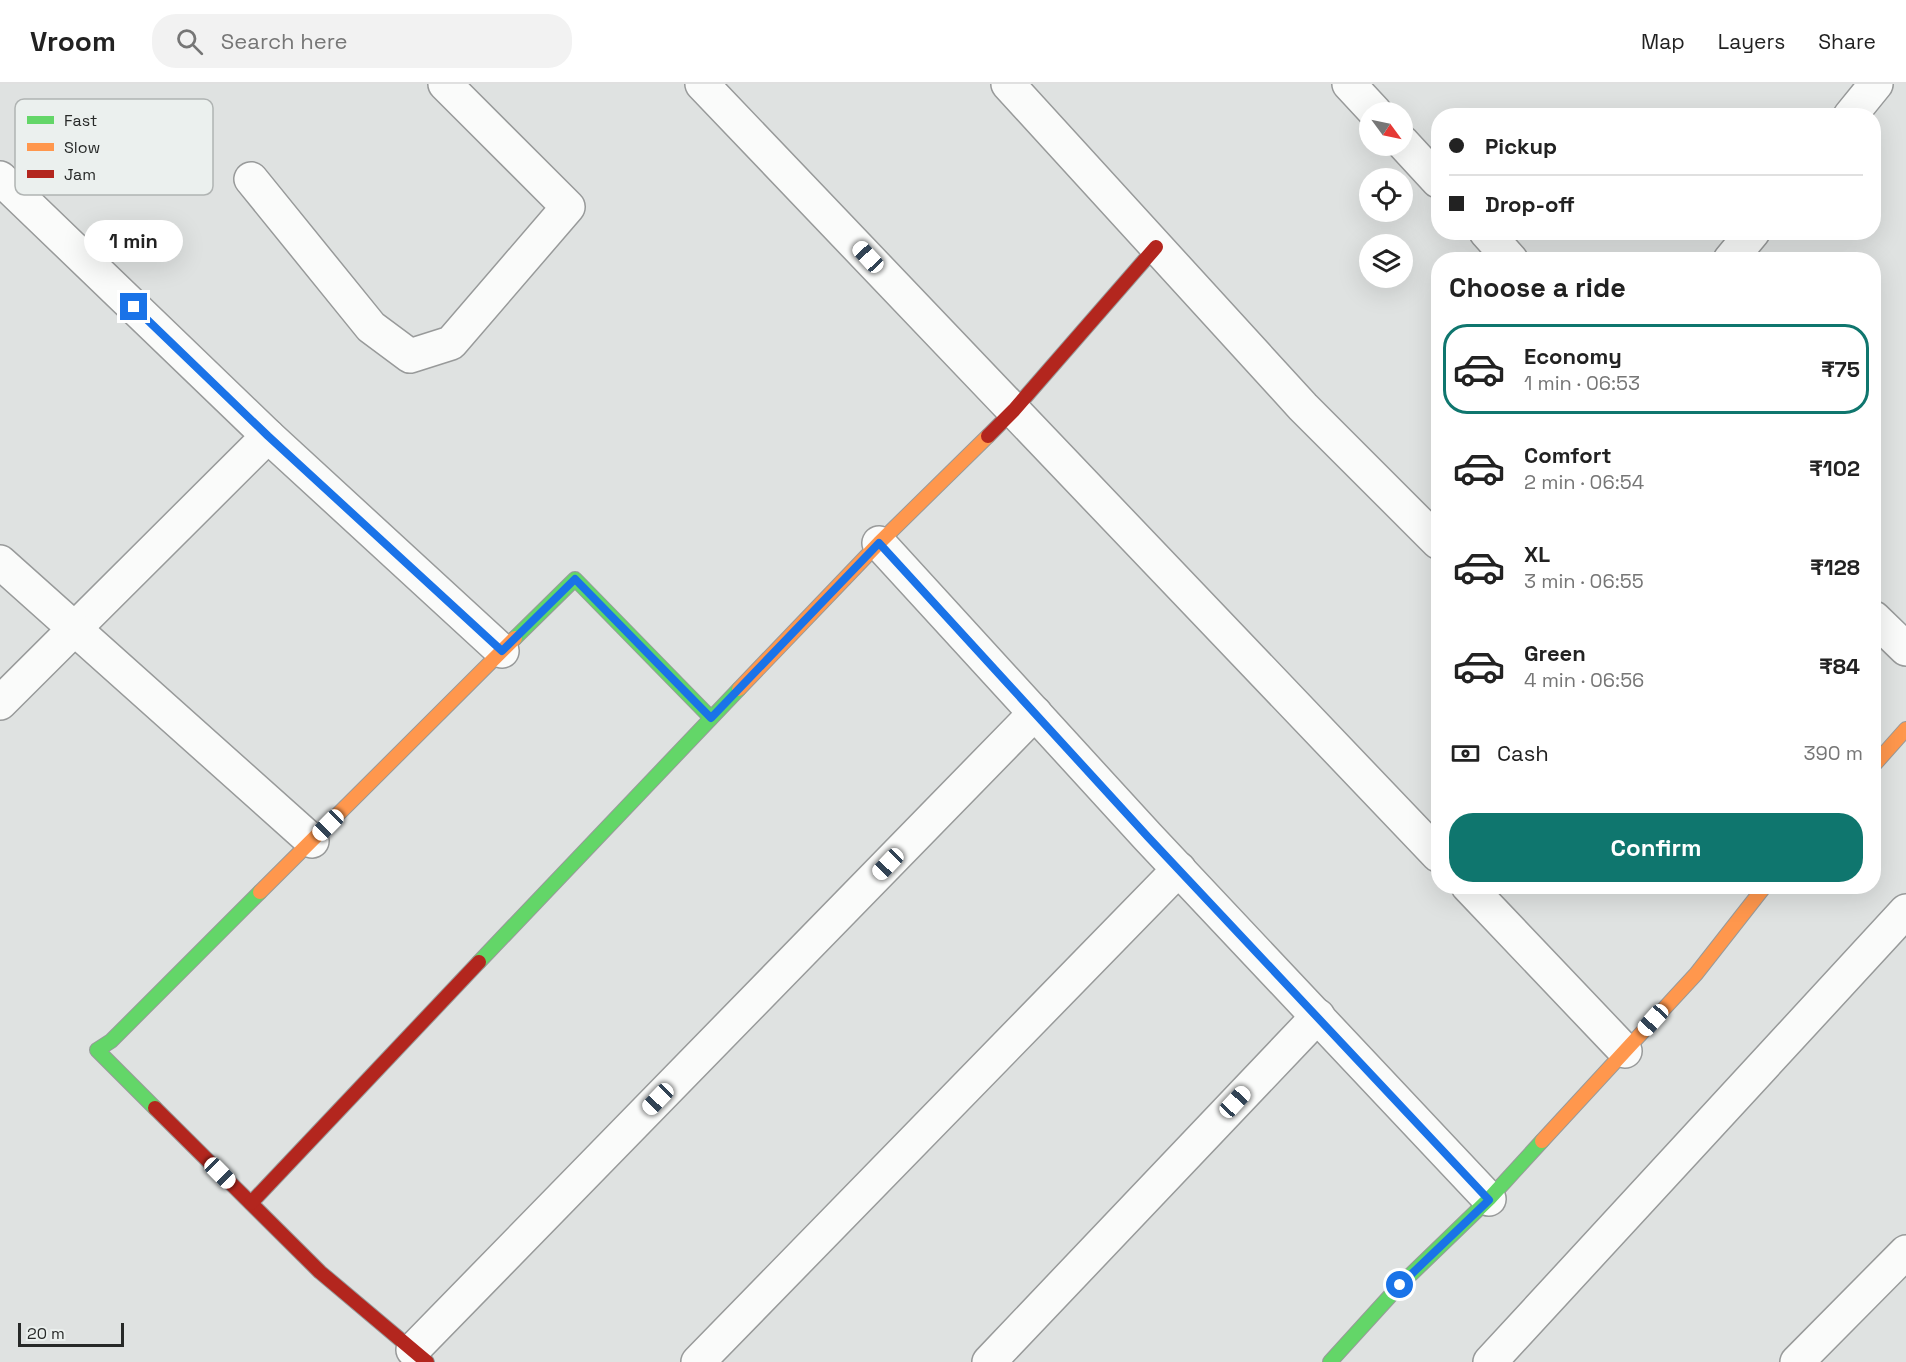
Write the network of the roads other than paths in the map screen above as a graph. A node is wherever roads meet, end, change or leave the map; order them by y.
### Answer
1 (445, 84) edge
2 (1008, 84) edge
3 (1349, 84) edge
4 (1876, 84) edge
5 (722, 91) edge
6 (1366, 102) edge
7 (1856, 108) edge
8 (1413, 154) edge
9 (1431, 173) edge
10 (0, 178) edge
11 (251, 179) dead end
12 (15, 192) edge
13 (18, 195) edge
14 (1493, 240) edge
15 (1746, 240) edge
16 (1156, 247) junction
17 (1504, 252) edge
18 (1737, 252) edge
19 (1014, 410) junction
20 (268, 436) junction
21 (1431, 535) edge
22 (879, 543) junction
23 (0, 562) edge
24 (1881, 625) edge
25 (74, 629) junction
26 (1906, 649) edge
27 (502, 651) junction
28 (0, 703) edge
29 (1035, 713) junction
30 (711, 718) junction
31 (1906, 729) edge
32 (1881, 757) edge
33 (312, 841) junction
34 (1431, 848) edge
35 (1179, 869) junction
36 (1476, 894) edge
37 (1759, 894) edge
38 (1906, 910) edge
39 (1318, 1016) junction
40 (1625, 1051) junction
41 (1489, 1200) junction
42 (251, 1203) junction
43 (1906, 1252) edge
44 (420, 1356) edge
45 (698, 1362) edge
46 (989, 1362) edge
47 (1330, 1362) edge
48 (1490, 1362) edge
49 (1797, 1362) edge

1 - 11 street
2 - 16 street
3 - 6 street
4 - 7 street
5 - 19 street
8 - 9 street
10 - 12 street
13 - 20 street
14 - 17 street
15 - 18 street
16 - 19 street
16 - 21 street
19 - 22 street
19 - 34 street
20 - 25 street
20 - 27 street
22 - 29 street
22 - 30 street
23 - 25 street
24 - 26 street
25 - 28 street
25 - 33 street
27 - 30 street
27 - 33 street
29 - 35 street
29 - 44 street
30 - 42 street
31 - 32 street
33 - 42 street
35 - 39 street
35 - 45 street
36 - 40 street
37 - 40 street
38 - 48 street
39 - 41 street
39 - 46 street
40 - 41 street
41 - 47 street
42 - 44 street
43 - 49 street

